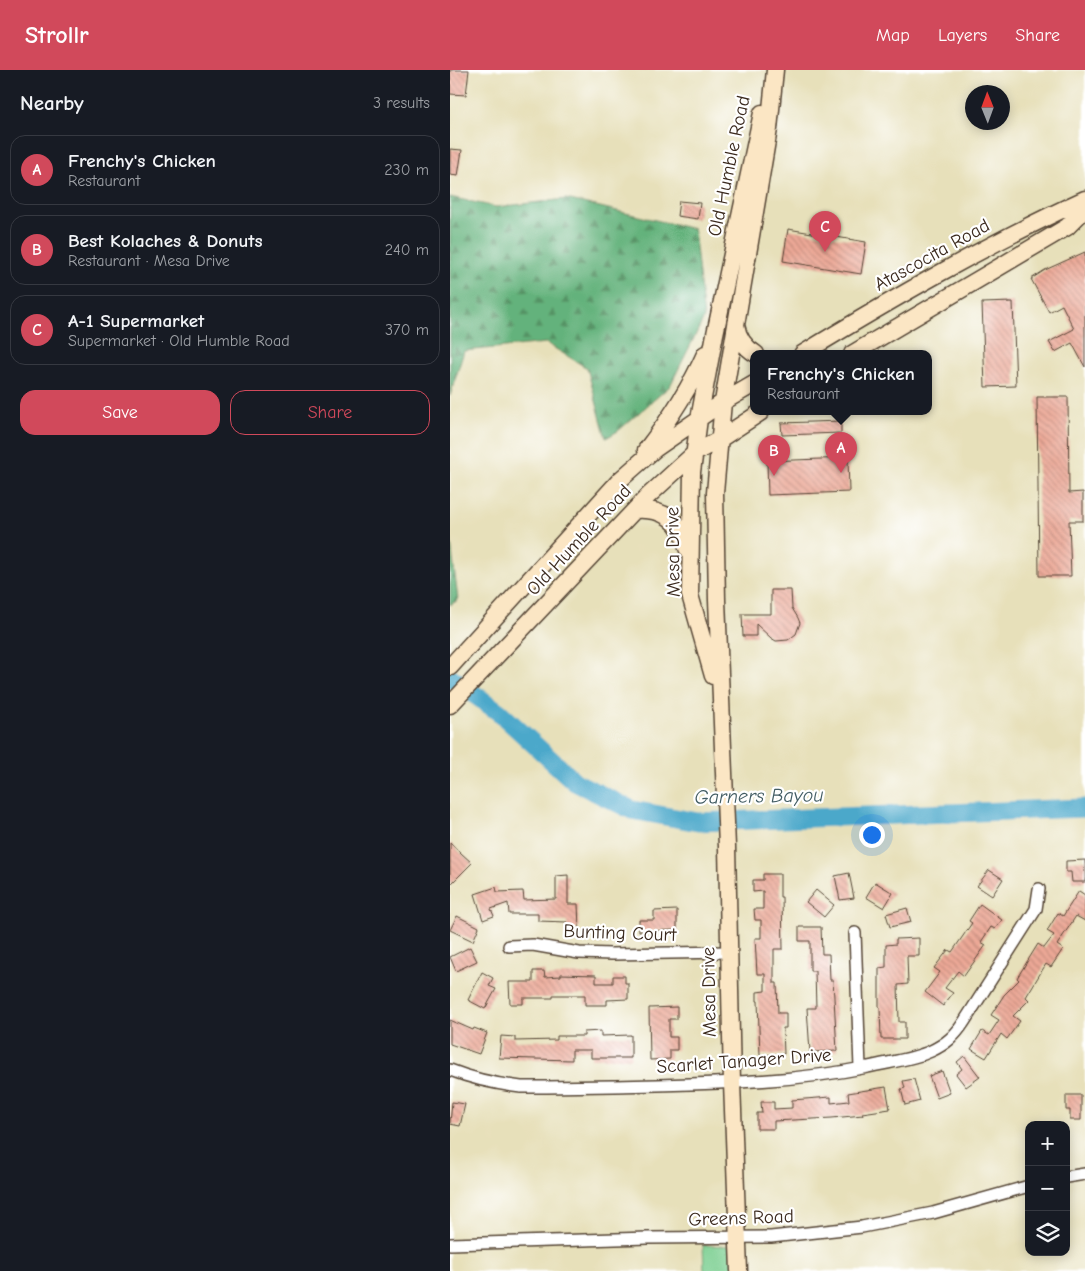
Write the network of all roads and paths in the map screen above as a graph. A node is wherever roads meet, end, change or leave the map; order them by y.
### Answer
1 (771, 70) edge
2 (775, 70) edge
3 (1085, 199) edge
4 (1085, 209) edge
5 (736, 323) junction
6 (715, 334) junction
7 (751, 350) edge
8 (809, 350) edge
9 (859, 350) edge
10 (750, 386) edge
11 (723, 402) junction
12 (756, 415) edge
13 (699, 419) junction
14 (720, 439) junction
15 (695, 453) junction
16 (626, 476) junction
17 (635, 510) junction
18 (690, 560) junction
19 (450, 667) edge
20 (450, 705) edge
21 (722, 712) junction
22 (1039, 889) dead end
23 (855, 933) dead end
24 (510, 946) dead end
25 (728, 952) junction
26 (860, 1068) junction
27 (450, 1070) edge
28 (732, 1083) junction
29 (1085, 1174) edge
30 (1070, 1176) edge
31 (1025, 1187) edge
32 (738, 1236) junction
33 (450, 1244) edge
34 (739, 1271) edge

1 - 6 main road, Old Humble Road
2 - 5 main road, Old Humble Road
3 - 8 main road, Atascocita Road
4 - 9 main road
5 - 7 main road
5 - 11 main road, Old Humble Road
6 - 13 main road, Old Humble Road
6 - 16 main road
10 - 11 main road
11 - 13 main road, Old Humble Road
11 - 14 main road, Old Humble Road
12 - 14 main road
13 - 15 main road, Mesa Drive
13 - 16 main road, Old Humble Road
14 - 15 main road, Old Humble Road
14 - 21 main road, Mesa Drive
15 - 17 main road, Old Humble Road
15 - 18 main road, Mesa Drive
16 - 19 main road, Old Humble Road
17 - 18 main road
17 - 20 main road, Old Humble Road
18 - 21 main road, Mesa Drive
21 - 25 main road, Mesa Drive
22 - 26 street, Scarlet Tanager Drive
23 - 26 street
24 - 25 street, Bunting Court
25 - 28 main road, Mesa Drive
26 - 28 street, Scarlet Tanager Drive
27 - 28 street, Scarlet Tanager Drive
28 - 32 main road, Mesa Drive
29 - 30 street
31 - 32 street, Greens Road
32 - 33 street, Greens Road
32 - 34 main road, Mesa Drive

